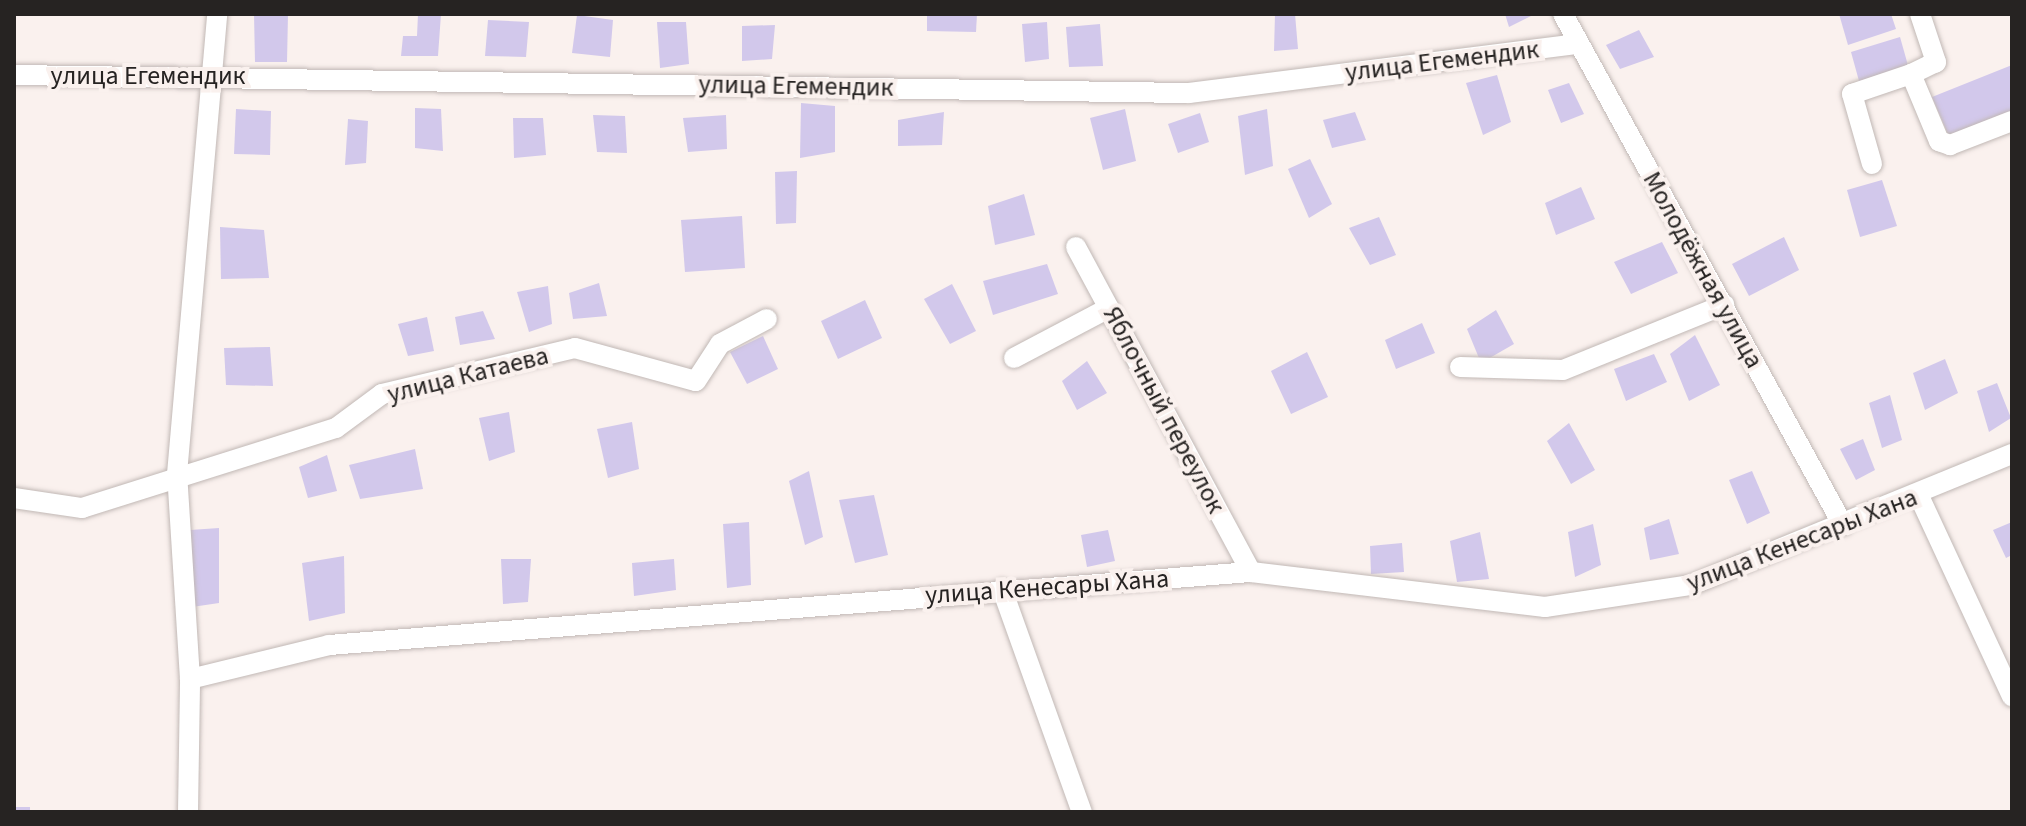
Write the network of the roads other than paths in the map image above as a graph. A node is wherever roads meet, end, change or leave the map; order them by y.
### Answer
1 (217, 14) edge
2 (1563, 14) edge
3 (1920, 14) edge
4 (1576, 44) junction
5 (1911, 74) junction
6 (14, 75) edge
7 (214, 76) junction
8 (2012, 121) edge
9 (1872, 164) dead end
10 (1076, 247) dead end
11 (1724, 305) junction
12 (1109, 308) junction
13 (767, 319) dead end
14 (1014, 358) dead end
15 (1460, 367) dead end
16 (2012, 454) edge
17 (177, 474) junction
18 (1919, 496) junction
19 (14, 498) edge
20 (1843, 525) junction
21 (1251, 572) junction
22 (1002, 589) junction
23 (190, 679) junction
24 (2012, 696) edge
25 (188, 812) edge
26 (1082, 812) edge

1 - 7 street
2 - 4 street, Молодёжная улица
3 - 5 street
4 - 7 street, улица Егемендик
4 - 11 street, Молодёжная улица
5 - 8 street
5 - 9 street
6 - 7 street, улица Егемендик
7 - 17 street
10 - 12 street, Яблочный переулок
11 - 15 street
11 - 20 street, Молодёжная улица
12 - 14 street
12 - 21 street, Яблочный переулок
13 - 17 street, улица Катаева
16 - 18 street, улица Кенесары Хана
17 - 19 street, улица Катаева
17 - 23 street
18 - 20 street, улица Кенесары Хана
18 - 24 street
20 - 21 street, улица Кенесары Хана
21 - 22 street, улица Кенесары Хана
22 - 23 street, улица Кенесары Хана
22 - 26 street
23 - 25 street

